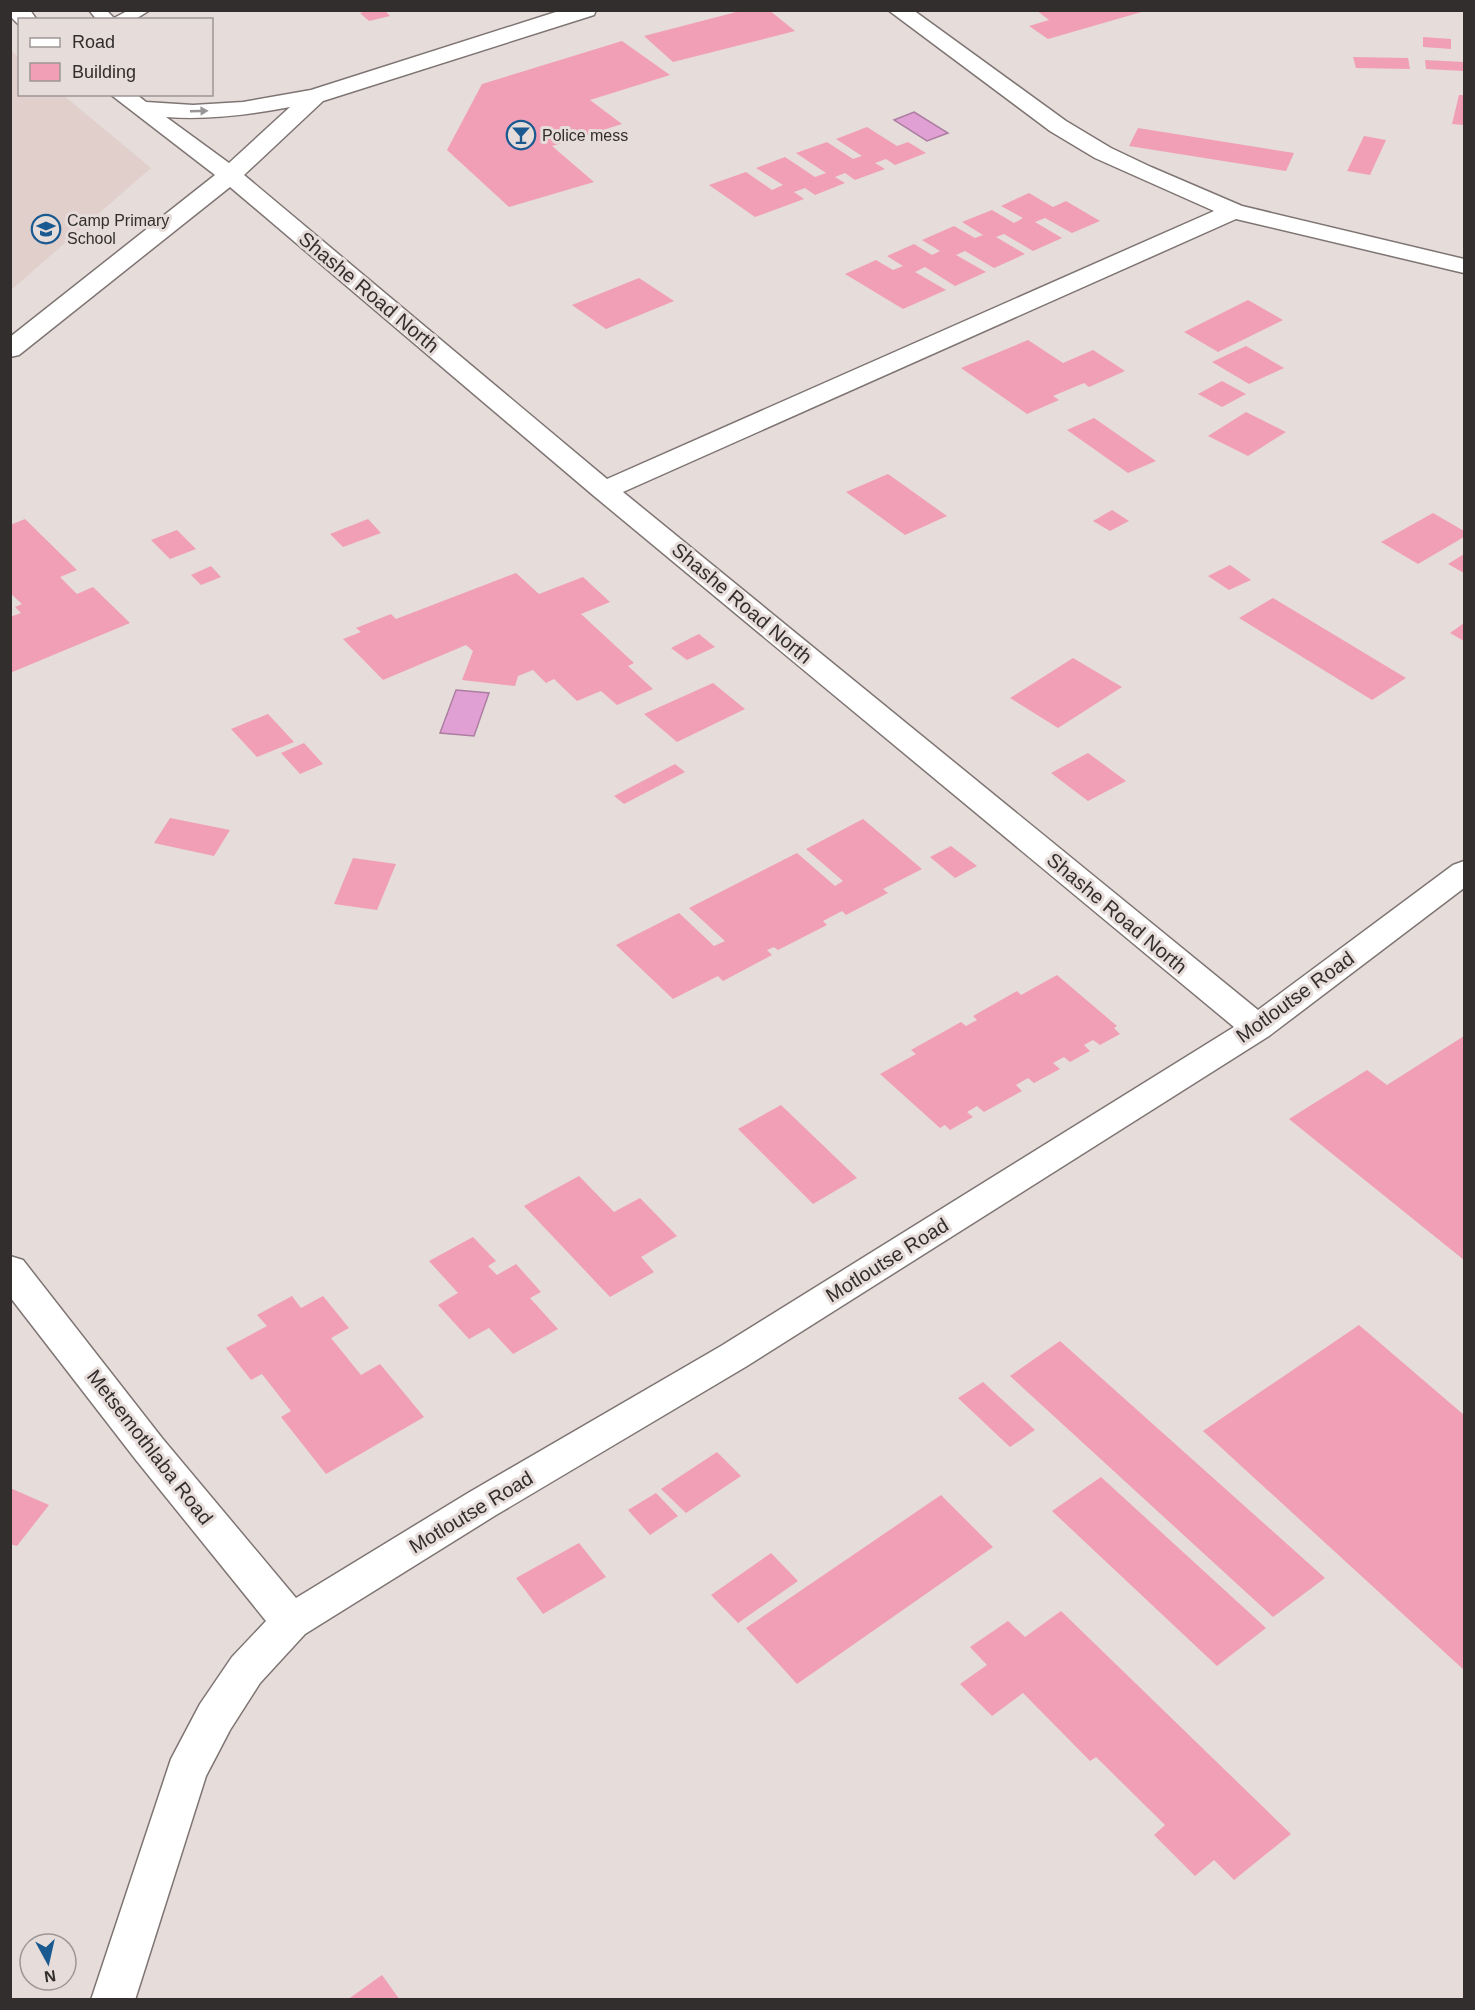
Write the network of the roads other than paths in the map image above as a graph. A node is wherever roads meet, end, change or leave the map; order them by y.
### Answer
1 (143, 10) edge
2 (586, 10) edge
3 (898, 10) edge
4 (125, 18) edge
5 (124, 96) edge
6 (315, 96) junction
7 (141, 108) junction
8 (230, 175) junction
9 (1234, 212) junction
10 (1464, 266) edge
11 (10, 350) edge
12 (604, 490) junction
13 (1464, 872) edge
14 (1257, 1028) junction
15 (10, 1270) edge
16 (291, 1622) junction
17 (113, 2000) edge

1 - 4 lane
2 - 6 street
3 - 9 street
5 - 7 street
7 -> 6 street
6 - 8 street
7 - 8 street, Shashe Road North
8 - 11 street
8 - 12 street, Shashe Road North
9 - 10 street
9 - 12 street
12 - 14 street, Shashe Road North
13 - 14 street, Motloutse Road
14 - 16 street, Motloutse Road
15 - 16 street, Metsemothlaba Road
16 - 17 street, Motloutse Road

